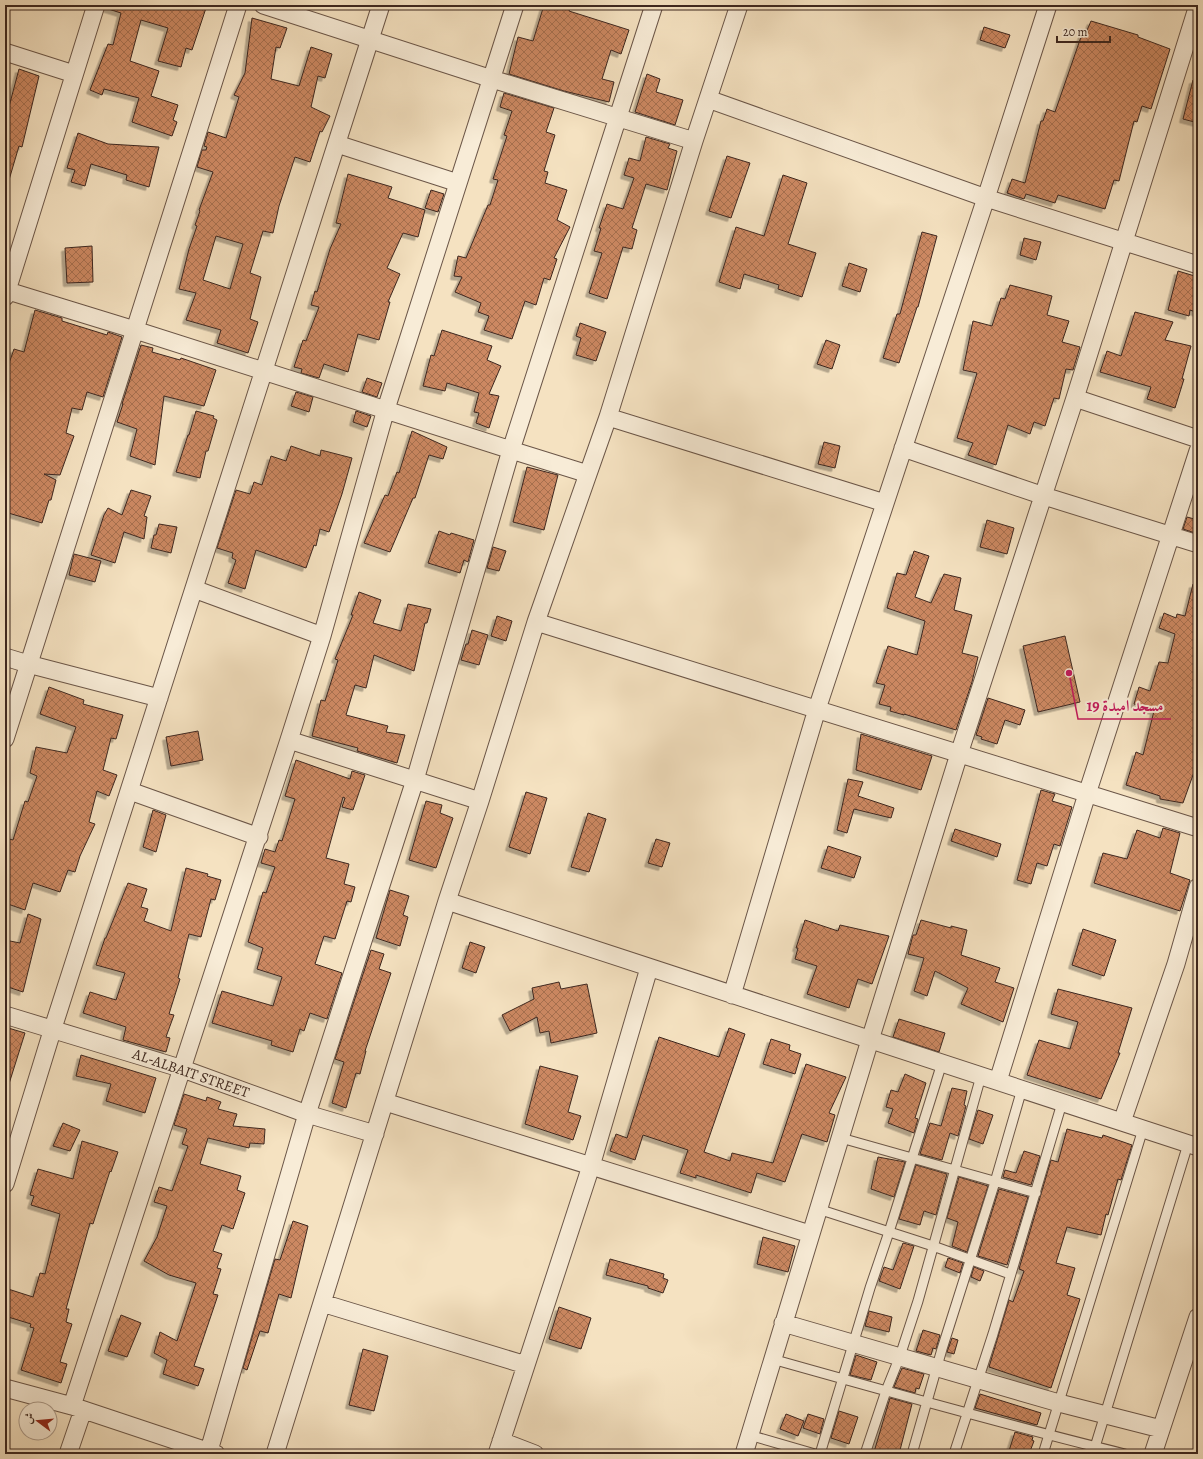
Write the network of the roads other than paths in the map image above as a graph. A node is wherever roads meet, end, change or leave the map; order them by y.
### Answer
1 (96, 5) edge
2 (238, 5) edge
3 (263, 5) edge
4 (381, 5) edge
5 (515, 5) edge
6 (654, 5) edge
7 (739, 5) edge
8 (1048, 5) edge
9 (1198, 5) edge
10 (370, 39) junction
11 (5, 52) edge
12 (74, 74) junction
13 (492, 79) junction
14 (708, 99) junction
15 (618, 117) junction
16 (694, 141) junction
17 (337, 144) junction
18 (458, 183) junction
19 (986, 198) junction
20 (1124, 241) junction
21 (1198, 265) edge
22 (6, 292) edge
23 (135, 330) junction
24 (264, 371) junction
25 (1075, 398) junction
26 (386, 409) junction
27 (608, 417) junction
28 (1198, 439) edge
29 (903, 448) junction
30 (511, 450) junction
31 (1198, 451) edge
32 (588, 474) junction
33 (1044, 496) junction
34 (885, 503) junction
35 (1170, 536) junction
36 (1198, 544) edge
37 (194, 589) junction
38 (536, 622) junction
39 (322, 636) junction
40 (5, 657) edge
41 (28, 664) junction
42 (159, 698) junction
43 (817, 710) junction
44 (5, 739) edge
45 (289, 740) junction
46 (959, 754) junction
47 (415, 780) junction
48 (130, 791) junction
49 (1087, 794) junction
50 (480, 801) junction
51 (1198, 828) edge
52 (258, 837) junction
53 (1198, 887) edge
54 (447, 902) junction
55 (650, 968) junction
56 (732, 995) junction
57 (5, 1015) edge
58 (53, 1028) junction
59 (870, 1040) junction
60 (942, 1063) junction
61 (183, 1069) junction
62 (981, 1076) junction
63 (998, 1081) junction
64 (1022, 1089) junction
65 (385, 1102) junction
66 (1062, 1103) junction
67 (307, 1114) junction
68 (1122, 1122) junction
69 (1143, 1129) junction
70 (375, 1134) junction
71 (841, 1138) junction
72 (1193, 1145) edge
73 (912, 1158) junction
74 (591, 1166) junction
75 (955, 1170) junction
76 (995, 1182) junction
77 (5, 1184) edge
78 (1036, 1193) junction
79 (818, 1209) junction
80 (889, 1232) junction
81 (810, 1234) junction
82 (933, 1246) junction
83 (971, 1260) junction
84 (1010, 1274) junction
85 (322, 1303) junction
86 (1198, 1317) edge
87 (783, 1323) junction
88 (853, 1343) junction
89 (900, 1356) junction
90 (772, 1359) junction
91 (526, 1365) junction
92 (937, 1367) junction
93 (842, 1379) junction
94 (978, 1379) junction
95 (5, 1388) edge
96 (886, 1392) junction
97 (928, 1402) junction
98 (1059, 1402) junction
99 (77, 1408) junction
100 (968, 1413) junction
101 (1105, 1415) junction
102 (1161, 1429) junction
103 (750, 1434) junction
104 (1049, 1435) junction
105 (1095, 1447) junction
106 (499, 1448) edge
107 (211, 1453) edge
108 (68, 1454) edge
109 (275, 1454) edge
110 (535, 1454) edge
111 (744, 1454) edge
112 (816, 1454) edge
113 (820, 1454) edge
114 (864, 1454) edge
115 (912, 1454) edge
116 (954, 1454) edge
117 (1043, 1454) edge
118 (1125, 1454) edge
119 (1153, 1454) edge

1 - 12 street
2 - 23 street
3 - 10 street
4 - 10 street
5 - 13 street
6 - 15 street
7 - 14 street
8 - 19 street
9 - 20 street
10 - 13 street
10 - 17 street
11 - 12 street
12 - 22 street
13 - 15 street
13 - 18 street
14 - 16 street
14 - 19 street
15 - 16 street
15 - 30 street
16 - 27 street
17 - 18 street
17 - 24 street
18 - 26 street
19 - 20 street
19 - 29 street
20 - 21 street
20 - 25 street
22 - 23 street
23 - 24 street
23 - 41 street
24 - 26 street
24 - 37 street
25 - 28 street
25 - 33 street
26 - 30 street
26 - 39 street
27 - 32 street
27 - 34 street
29 - 33 street
29 - 34 street
30 - 32 street
30 - 47 street
31 - 35 street
32 - 38 street
33 - 35 street
33 - 46 street
34 - 43 street
35 - 36 street
35 - 49 street
37 - 39 street
37 - 42 street
38 - 43 street
38 - 50 street
39 - 45 street
40 - 41 street
41 - 42 street
41 - 44 street
42 - 48 street
43 - 46 street
43 - 56 street
45 - 47 street
45 - 52 street
46 - 49 street
46 - 59 street
47 - 50 street
47 - 67 street
48 - 52 street
48 - 58 street
49 - 51 street
49 - 63 street
50 - 54 street
52 - 61 street
53 - 68 street
54 - 55 street
54 - 65 street
55 - 56 street
55 - 74 street
56 - 59 street
57 - 58 street, AL-ALBAIT STREET
58 - 61 street, AL-ALBAIT STREET
58 - 77 street
59 - 60 street
59 - 71 street
60 - 62 street
60 - 73 lane
61 - 67 street, AL-ALBAIT STREET
61 - 99 street
62 - 63 street
62 - 75 lane
63 - 64 street
64 - 66 street
64 - 76 lane
65 - 70 street
65 - 74 street
66 - 68 street
66 - 78 lane
67 - 70 street, AL-ALBAIT STREET
67 - 107 street
68 - 69 street
69 - 72 street
69 - 98 lane
70 - 85 street
71 - 73 lane
71 - 79 street
72 - 101 lane
73 - 75 lane
73 - 80 lane
74 - 81 street
74 - 91 street
75 - 76 lane
75 - 82 lane
76 - 78 lane
76 - 83 lane
78 - 84 lane
79 - 80 lane
79 - 81 street
80 - 82 lane
80 - 88 lane
81 - 87 street
82 - 83 lane
82 - 89 lane
83 - 84 lane
83 - 92 lane
84 - 94 lane
85 - 91 street
85 - 109 street
86 - 102 street
87 - 88 street
87 - 90 street
88 - 89 street
88 - 93 lane
89 - 92 street
89 - 96 lane
90 - 93 lane
90 - 103 street
91 - 106 street
92 - 94 street
92 - 97 lane
93 - 96 lane
93 - 113 lane
94 - 98 street
94 - 100 lane
95 - 99 street
96 - 97 lane
96 - 114 lane
97 - 100 lane
97 - 115 lane
98 - 101 street
98 - 104 lane
99 - 107 street
99 - 108 street
100 - 104 lane
100 - 116 lane
101 - 102 street
101 - 105 lane
102 - 119 street
103 - 111 street
103 - 112 lane
104 - 105 lane
104 - 117 lane
105 - 118 lane
106 - 110 street

